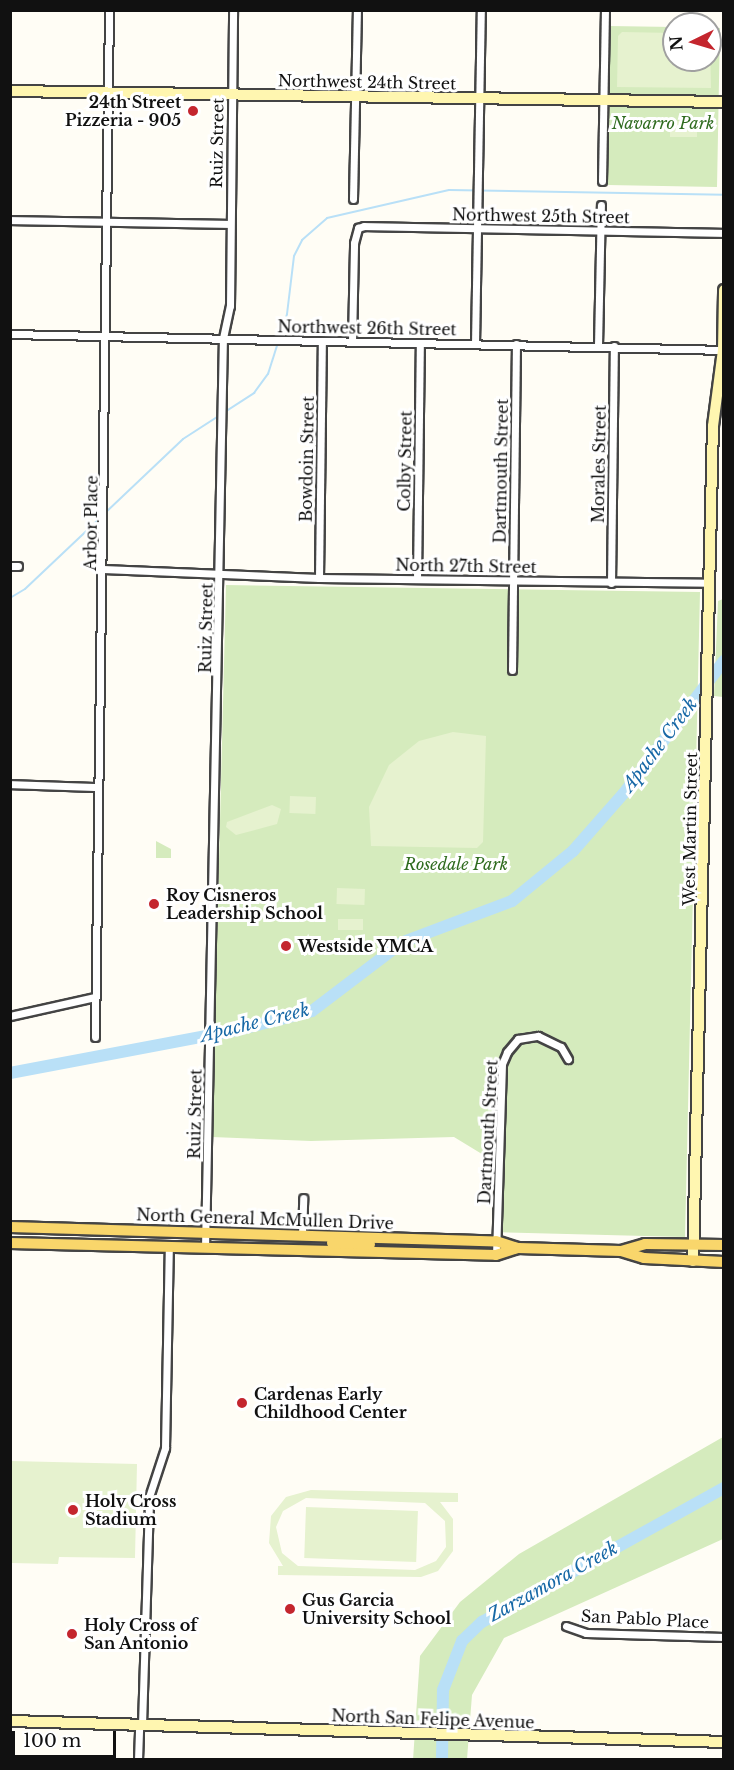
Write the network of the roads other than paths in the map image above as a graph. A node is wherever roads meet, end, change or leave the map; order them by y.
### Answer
1 (109, 10) edge
2 (233, 10) edge
3 (357, 10) edge
4 (481, 10) edge
5 (605, 10) edge
6 (10, 90) edge
7 (108, 92) junction
8 (232, 94) junction
9 (355, 96) junction
10 (479, 98) junction
11 (603, 100) junction
12 (723, 102) edge
13 (602, 181) dead end
14 (353, 199) dead end
15 (601, 205) dead end
16 (10, 220) edge
17 (105, 221) junction
18 (229, 224) junction
19 (477, 229) junction
20 (600, 230) junction
21 (723, 233) edge
22 (723, 290) edge
23 (10, 334) edge
24 (107, 335) junction
25 (223, 338) junction
26 (322, 341) junction
27 (352, 342) junction
28 (420, 343) junction
29 (475, 344) junction
30 (516, 344) junction
31 (598, 345) junction
32 (614, 346) junction
33 (723, 350) edge
34 (103, 569) junction
35 (221, 574) junction
36 (319, 578) junction
37 (417, 579) junction
38 (513, 580) junction
39 (611, 583) junction
40 (710, 583) junction
41 (512, 670) dead end
42 (10, 784) edge
43 (98, 787) junction
44 (95, 997) junction
45 (10, 1016) edge
46 (95, 1036) dead end
47 (568, 1059) dead end
48 (303, 1198) dead end
49 (10, 1227) edge
50 (206, 1233) junction
51 (302, 1235) junction
52 (420, 1238) junction
53 (496, 1241) junction
54 (10, 1243) edge
55 (694, 1244) junction
56 (723, 1245) edge
57 (169, 1247) junction
58 (206, 1248) junction
59 (518, 1248) junction
60 (297, 1250) junction
61 (621, 1251) junction
62 (496, 1255) junction
63 (693, 1261) junction
64 (723, 1263) edge
65 (566, 1626) dead end
66 (723, 1637) edge
67 (10, 1721) edge
68 (140, 1725) junction
69 (723, 1742) edge
70 (138, 1760) edge

1 - 7 street, Arbor Place
2 - 8 street, Ruiz Street
3 - 9 street
4 - 10 street
5 - 11 street
6 - 7 street, Northwest 24th Street
7 - 8 street, Northwest 24th Street
7 - 17 street, Arbor Place
8 - 9 street, Northwest 24th Street
8 - 18 street, Ruiz Street
9 - 10 street, Northwest 24th Street
9 - 14 street
10 - 11 street, Northwest 24th Street
10 - 19 street
11 - 12 street, Northwest 24th Street
11 - 13 street
15 - 20 street
16 - 17 street
17 - 18 street
17 - 24 street, Arbor Place
18 - 25 street, Ruiz Street
19 - 20 street, Northwest 25th Street
19 - 27 street, Northwest 25th Street
19 - 29 street
20 - 21 street, Northwest 25th Street
20 - 31 street
22 - 33 street, West Martin Street
23 - 24 street, Northwest 26th Street
24 - 25 street, Northwest 26th Street
24 - 34 street, Arbor Place
25 - 26 street, Northwest 26th Street
25 - 35 street, Ruiz Street
26 - 27 street, Northwest 26th Street
26 - 36 street, Bowdoin Street
27 - 28 street, Northwest 26th Street
28 - 29 street, Northwest 26th Street
28 - 37 street, Colby Street
29 - 30 street, Northwest 26th Street
30 - 31 street, Northwest 26th Street
30 - 38 street, Dartmouth Street
31 - 32 street, Northwest 26th Street
32 - 33 street, Northwest 26th Street
32 - 39 street, Morales Street
33 - 40 street, West Martin Street
34 - 35 street, North 27th Street
34 - 43 street, Arbor Place
35 - 36 street, North 27th Street
35 - 50 street, Ruiz Street
36 - 37 street, North 27th Street
37 - 38 street, North 27th Street
38 - 39 street, North 27th Street
38 - 41 street, Dartmouth Street
39 - 40 street, North 27th Street
40 - 55 street, West Martin Street
42 - 43 street
43 - 44 street, Arbor Place
44 - 45 street
44 - 46 street, Arbor Place
47 - 53 street, Dartmouth Street
48 - 51 street
49 - 50 main road, North General McMullen Drive
50 - 51 main road, North General McMullen Drive
50 - 58 street, Ruiz Street
51 - 52 main road, North General McMullen Drive
52 - 53 main road, North General McMullen Drive
52 - 60 main road
53 - 59 main road, North General McMullen Drive
53 - 62 street, Dartmouth Street
54 - 57 main road, North General McMullen Drive
55 - 56 main road, North General McMullen Drive
55 - 61 main road, North General McMullen Drive
55 - 63 street, West Martin Street
57 - 58 main road, North General McMullen Drive
57 - 68 street
58 - 60 main road, North General McMullen Drive
59 - 61 main road, North General McMullen Drive
59 - 62 main road, North General McMullen Drive
60 - 62 main road, North General McMullen Drive
61 - 63 main road, North General McMullen Drive
63 - 64 main road, North General McMullen Drive
65 - 66 street, San Pablo Place
67 - 68 street, North San Felipe Avenue
68 - 69 street, North San Felipe Avenue
68 - 70 street

